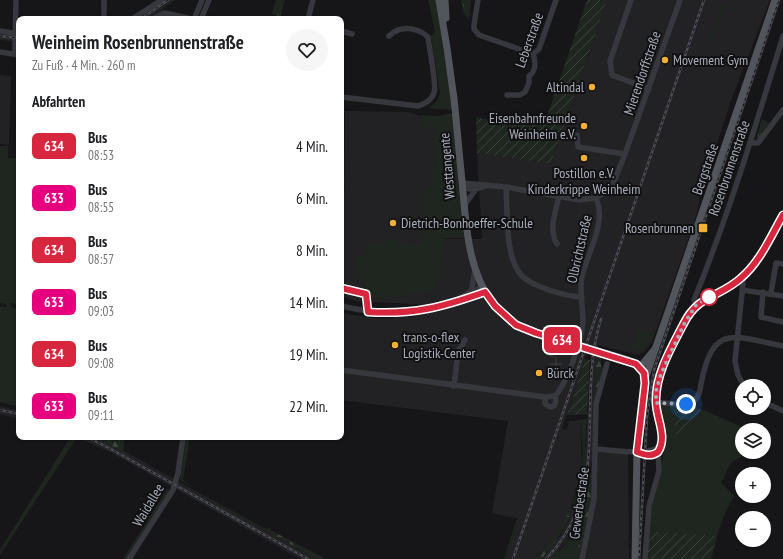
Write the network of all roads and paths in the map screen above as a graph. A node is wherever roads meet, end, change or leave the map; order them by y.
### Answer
1 (16, 0) edge
2 (104, 0) edge
3 (162, 0) edge
4 (202, 0) edge
5 (209, 0) edge
6 (313, 0) edge
7 (478, 0) edge
8 (556, 0) edge
9 (631, 0) edge
10 (680, 0) edge
11 (775, 0) edge
12 (441, 1) edge
13 (16, 16) edge
14 (104, 16) edge
15 (137, 16) edge
16 (158, 16) edge
17 (178, 16) edge
18 (193, 16) edge
19 (202, 16) edge
20 (309, 16) edge
21 (0, 31) edge
22 (344, 32) edge
23 (16, 34) edge
24 (352, 34) dead end
25 (389, 36) dead end
26 (783, 36) edge
27 (0, 52) edge
28 (16, 54) edge
29 (533, 54) junction
30 (649, 89) junction
31 (507, 95) dead end
32 (344, 97) edge
33 (783, 110) edge
34 (577, 135) dead end
35 (750, 143) junction
36 (625, 154) junction
37 (462, 184) junction
38 (490, 185) junction
39 (506, 187) junction
40 (476, 188) junction
41 (559, 196) junction
42 (596, 198) junction
43 (464, 207) junction
44 (783, 215) edge
45 (557, 244) dead end
46 (783, 264) edge
47 (475, 270) junction
48 (742, 278) junction
49 (484, 290) junction
50 (742, 290) junction
51 (471, 292) junction
52 (763, 292) junction
53 (771, 293) junction
54 (783, 296) edge
55 (582, 298) junction
56 (450, 303) junction
57 (696, 305) junction
58 (344, 308) edge
59 (783, 322) edge
60 (737, 338) junction
61 (465, 340) dead end
62 (783, 346) edge
63 (651, 358) junction
64 (632, 361) junction
65 (607, 364) dead end
66 (640, 367) junction
67 (344, 370) edge
68 (645, 379) junction
69 (740, 379) edge
70 (454, 386) junction
71 (555, 396) junction
72 (545, 397) junction
73 (656, 403) junction
74 (771, 405) edge
75 (783, 411) edge
76 (183, 440) edge
77 (596, 449) junction
78 (658, 450) junction
79 (637, 452) junction
80 (129, 559) edge
81 (582, 559) edge
82 (635, 559) edge
83 (645, 559) edge

1 - 13 street
2 - 14 street
3 - 15 street
4 - 18 street
5 - 19 street
6 - 20 street
7 - 29 street
8 - 29 street, Leberstraße
9 - 30 street
10 - 30 street, Mierendorffstraße
11 - 63 main road, Bergstraße
12 - 37 main road, Westtangente
16 - 17 street
21 - 23 street
22 - 24 street
25 - 32 street
26 - 35 street, Rosenbrunnenstraße
27 - 28 street
29 - 31 street, Leberstraße
30 - 36 street, Mierendorffstraße
33 - 35 street
34 - 36 street
35 - 57 street, Rosenbrunnenstraße
36 - 42 street, Mierendorffstraße
37 - 38 street
37 - 40 street
37 - 43 main road, Westtangente
38 - 39 street
38 - 40 street
39 - 41 street
39 - 55 street
40 - 43 street
41 - 42 street
41 - 45 street
42 - 55 street, Olbrichtstraße
43 - 47 main road, Westtangente
44 - 48 street
46 - 53 street
47 - 49 main road, Westtangente
47 - 51 street
48 - 50 street
48 - 57 street
49 - 51 street
49 - 56 street
49 - 64 main road, Westtangente, bridge
50 - 52 street
50 - 60 street
51 - 56 street
52 - 53 street
52 - 59 street
53 - 54 street
55 - 71 street, Olbrichtstraße
56 - 58 street
57 - 73 street
60 - 62 street
60 - 69 street
60 - 73 street
61 - 70 street
63 - 64 main road
63 - 66 main road
63 - 68 main road, Bergstraße
64 - 66 main road
65 - 77 street, Gewerbestraße
66 - 68 main road
67 - 70 street, Olbrichtstraße
68 - 79 main road
70 - 72 street, Olbrichtstraße
71 - 72 street, Olbrichtstraße
71 - 72 street, Olbrichtstraße
73 - 78 street
74 - 75 street
76 - 80 street, Waidallee
77 - 79 street, Gewerbestraße
77 - 81 street, Gewerbestraße
78 - 79 street, Gewerbestraße
78 - 83 street
79 - 82 main road

